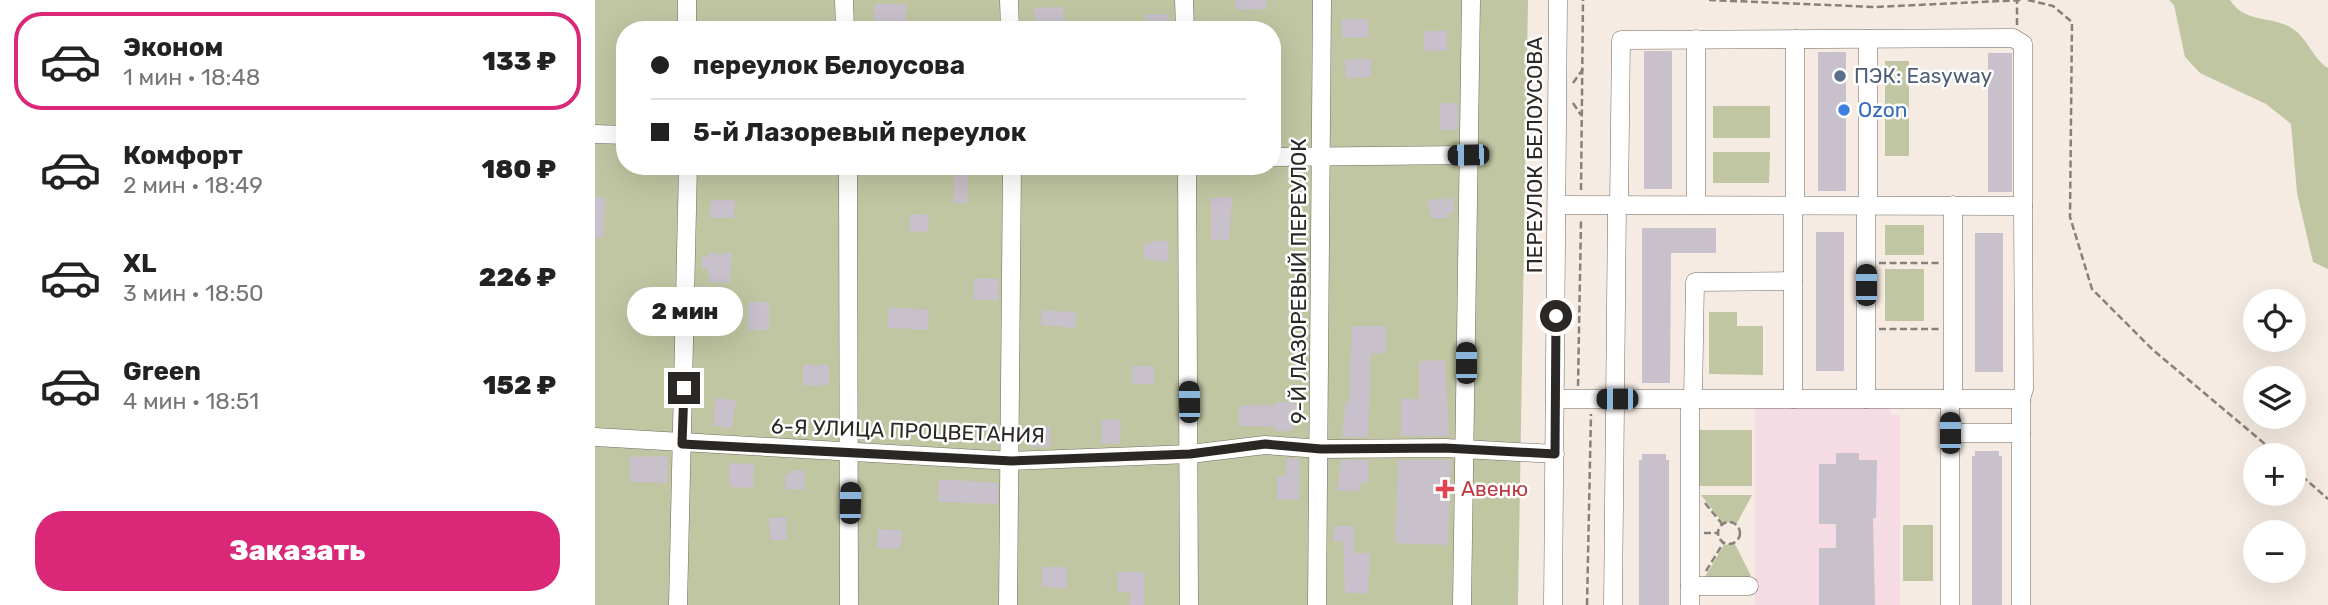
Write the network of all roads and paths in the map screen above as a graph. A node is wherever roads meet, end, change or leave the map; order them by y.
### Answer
1 (687, 0) edge
2 (844, 0) edge
3 (1009, 0) edge
4 (1184, 0) edge
5 (1322, 0) edge
6 (1471, 0) edge
7 (1558, 0) edge
8 (1709, 0) edge
9 (2017, 0) edge
10 (2026, 0) edge
11 (687, 21) edge
12 (845, 21) edge
13 (1010, 21) edge
14 (1185, 21) edge
15 (1696, 38) junction
16 (1795, 38) junction
17 (1868, 38) junction
18 (2016, 40) junction
19 (1583, 69) dead end
20 (1572, 85) dead end
21 (1566, 93) dead end
22 (1582, 116) dead end
23 (595, 134) edge
24 (616, 135) edge
25 (1468, 155) junction
26 (1322, 156) junction
27 (1281, 157) edge
28 (688, 175) edge
29 (848, 175) edge
30 (1012, 175) edge
31 (1187, 175) edge
32 (1557, 205) junction
33 (1618, 205) junction
34 (1696, 205) junction
35 (1794, 205) junction
36 (1867, 205) junction
37 (1953, 205) junction
38 (2023, 206) junction
39 (1866, 262) junction
40 (1937, 262) dead end
41 (1793, 281) junction
42 (1866, 329) junction
43 (1938, 329) dead end
44 (1555, 399) junction
45 (1617, 399) junction
46 (1692, 399) junction
47 (1793, 399) junction
48 (1866, 399) junction
49 (1951, 399) junction
50 (2021, 399) junction
51 (1591, 400) junction
52 (1950, 433) junction
53 (2021, 433) junction
54 (595, 437) edge
55 (2264, 443) edge
56 (682, 444) junction
57 (1321, 449) junction
58 (1464, 451) junction
59 (851, 452) junction
60 (1190, 454) junction
61 (1555, 454) junction
62 (1012, 461) junction
63 (2306, 480) edge
64 (1690, 495) junction
65 (2328, 499) edge
66 (1723, 524) junction
67 (1724, 542) junction
68 (1694, 586) junction
69 (1749, 586) dead end
70 (678, 605) edge
71 (849, 605) edge
72 (1008, 605) edge
73 (1189, 605) edge
74 (1317, 605) edge
75 (1462, 605) edge
76 (1553, 605) edge
77 (1587, 605) edge
78 (1613, 605) edge
79 (1690, 605) edge
80 (1949, 605) edge
81 (2021, 605) edge

1 - 11 street
2 - 12 street
3 - 13 street
4 - 14 street
5 - 26 street, 9-Й ЛАЗОРЕВЫЙ ПЕРЕУЛОК
6 - 25 street
7 - 32 street, ПЕРЕУЛОК БЕЛОУСОВА
8 - 9 path
9 - 10 path
9 - 18 path
10 - 55 path
15 - 16 street
15 - 33 street
15 - 34 street
16 - 17 street
16 - 35 street
17 - 18 street
17 - 36 street
18 - 38 street
19 - 20 path
21 - 22 path
23 - 24 street
25 - 26 street
25 - 58 street
26 - 27 street
26 - 57 street, 9-Й ЛАЗОРЕВЫЙ ПЕРЕУЛОК
28 - 56 street
29 - 59 street
30 - 62 street
31 - 60 street
32 - 33 street
32 - 44 street, ПЕРЕУЛОК БЕЛОУСОВА
33 - 34 street
33 - 45 street
34 - 35 street
35 - 36 street
35 - 41 street
36 - 37 street
36 - 39 street
37 - 38 street
37 - 49 street
38 - 50 street
39 - 40 path
39 - 42 street
41 - 46 street
41 - 47 street
42 - 43 path
42 - 48 street
44 - 51 street
44 - 61 street, ПЕРЕУЛОК БЕЛОУСОВА
45 - 46 street
45 - 51 street
45 - 78 street
46 - 47 street
46 - 64 street
47 - 48 street
48 - 49 street
49 - 50 street
49 - 52 street
50 - 53 street
51 - 77 path
52 - 53 street
52 - 80 street
53 - 81 street
54 - 56 street, 6-Я УЛИЦА ПРОЦВЕТАНИЯ
56 - 59 street, 6-Я УЛИЦА ПРОЦВЕТАНИЯ
56 - 70 street
57 - 58 street, 6-Я УЛИЦА ПРОЦВЕТАНИЯ
57 - 60 street, 6-Я УЛИЦА ПРОЦВЕТАНИЯ
57 - 74 street, 9-Й ЛАЗОРЕВЫЙ ПЕРЕУЛОК
58 - 61 street, 6-Я УЛИЦА ПРОЦВЕТАНИЯ
58 - 75 street
59 - 62 street, 6-Я УЛИЦА ПРОЦВЕТАНИЯ
59 - 71 street
60 - 62 street, 6-Я УЛИЦА ПРОЦВЕТАНИЯ
60 - 73 street
61 - 76 street, ПЕРЕУЛОК БЕЛОУСОВА
62 - 72 street
63 - 65 path
64 - 66 path
64 - 68 street
66 - 67 path
66 - 67 path
67 - 68 path
68 - 69 street
68 - 79 street

